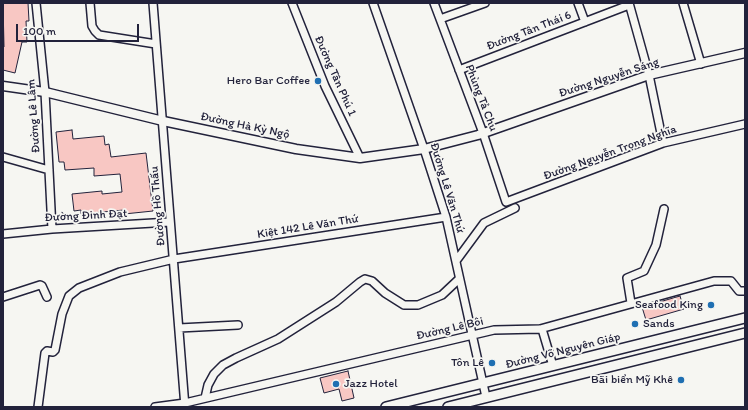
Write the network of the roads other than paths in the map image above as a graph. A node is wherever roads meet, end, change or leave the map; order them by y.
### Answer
1 (36, 3) edge
2 (90, 3) edge
3 (153, 3) edge
4 (292, 3) edge
5 (373, 3) edge
6 (434, 3) edge
7 (485, 3) edge
8 (578, 3) edge
9 (683, 3) edge
10 (629, 4) edge
11 (440, 19) junction
12 (585, 22) junction
13 (156, 44) junction
14 (745, 53) edge
15 (701, 64) junction
16 (459, 70) junction
17 (649, 75) junction
18 (3, 86) edge
19 (45, 92) junction
20 (163, 121) junction
21 (745, 124) edge
22 (483, 133) junction
23 (663, 143) junction
24 (424, 149) junction
25 (3, 157) edge
26 (360, 158) junction
27 (49, 170) junction
28 (506, 202) joint
29 (515, 208) dead end
30 (664, 208) dead end
31 (446, 216) junction
32 (170, 222) junction
33 (52, 229) junction
34 (3, 234) edge
35 (174, 259) junction
36 (456, 261) junction
37 (460, 279) junction
38 (745, 291) edge
39 (3, 297) edge
40 (47, 297) dead end
41 (631, 303) junction
42 (745, 318) edge
43 (238, 324) dead end
44 (179, 328) junction
45 (542, 329) junction
46 (745, 333) edge
47 (472, 335) junction
48 (553, 366) junction
49 (482, 383) junction
50 (205, 398) junction
51 (486, 398) junction
52 (185, 405) edge
53 (38, 407) edge
54 (155, 407) edge
55 (386, 407) edge
56 (448, 407) edge

1 - 19 street, Đường Lê Lâm
2 - 13 street
3 - 13 street, Đường Hồ Thấu
4 - 26 street, Đường Tân Phú 1
5 - 24 street, Đường Lê Văn Thứ
6 - 11 street, Phùng Tả Chu
7 - 11 street
8 - 12 street
9 - 15 street
10 - 12 street, Đường Tân Thái 6
10 - 17 street
11 - 16 street, Phùng Tả Chu
12 - 16 street, Đường Tân Thái 6
13 - 20 street, Đường Hồ Thấu
14 - 15 street, Đường Nguyễn Sáng
15 - 17 street, Đường Nguyễn Sáng
16 - 22 street, Phùng Tả Chu
17 - 22 street, Đường Nguyễn Sáng
17 - 23 street
18 - 19 street, Đường Hà Kỳ Ngộ
19 - 20 street, Đường Hà Kỳ Ngộ
19 - 27 street, Đường Lê Lâm
20 - 26 street, Đường Hà Kỳ Ngộ
20 - 32 street, Đường Hồ Thấu
21 - 23 street, Đường Nguyễn Trọng Nghĩa
22 - 24 street, Đường Hà Kỳ Ngộ
22 - 28 street, Phùng Tả Chu
23 - 28 street, Đường Nguyễn Trọng Nghĩa
24 - 26 street, Đường Hà Kỳ Ngộ
24 - 31 street, Đường Lê Văn Thứ
25 - 27 street
27 - 33 street, Đường Lê Lâm
29 - 36 street
30 - 41 street
31 - 35 street, Kiệt 142 Lê Văn Thứ
31 - 36 street, Đường Lê Văn Thứ
32 - 33 street, Đường Đinh Đạt
32 - 35 street, Đường Hồ Thấu
33 - 34 street, Đường Đinh Đạt
35 - 44 street, Đường Hồ Thấu
35 - 53 street, Kiệt 142 Lê Văn Thứ
36 - 37 street, Đường Lê Văn Thứ
37 - 47 street, Đường Lê Văn Thứ
37 - 50 street
38 - 41 street, Đường Lê Bôi
39 - 40 street
41 - 45 street, Đường Lê Bôi
42 - 48 main road, Đường Võ Nguyên Giáp
43 - 44 street
44 - 52 street, Đường Hồ Thấu
45 - 47 street, Đường Lê Bôi
45 - 48 street
46 - 51 main road
47 - 49 street, Đường Lê Văn Thứ
47 - 50 street, Đường Lê Bôi
48 - 49 main road, Đường Võ Nguyên Giáp
49 - 51 street, Đường Lê Văn Thứ
49 - 55 main road, Đường Võ Nguyên Giáp
50 - 52 street, Đường Lê Bôi
51 - 56 main road
52 - 54 street, Đường Lê Bôi

